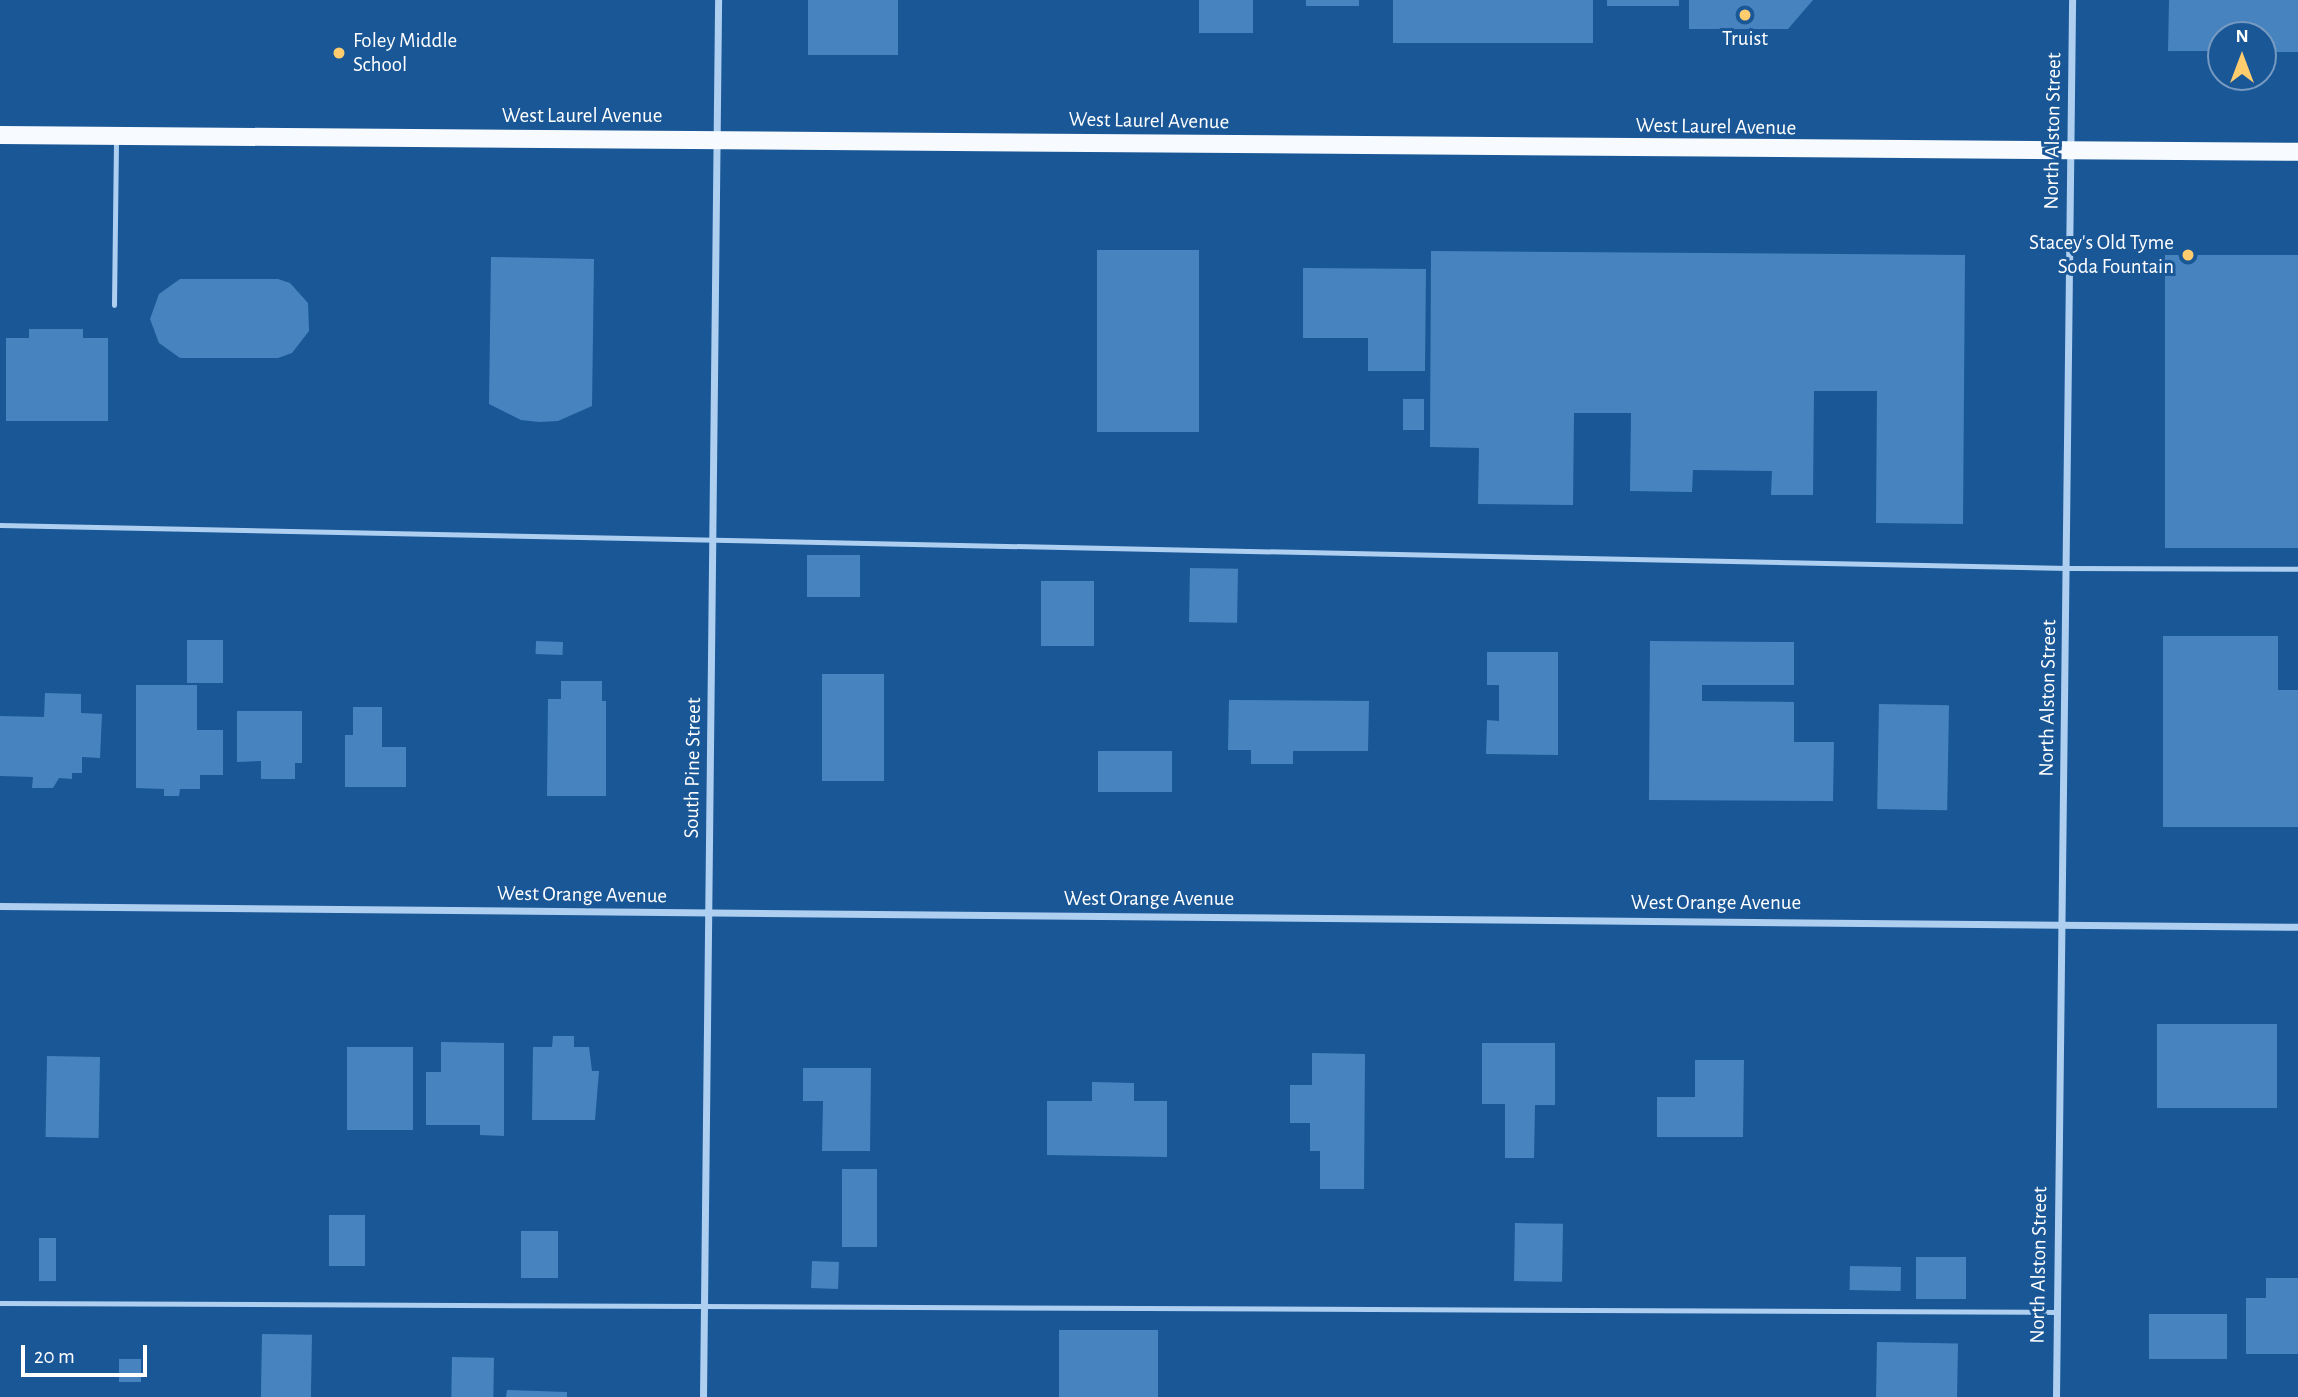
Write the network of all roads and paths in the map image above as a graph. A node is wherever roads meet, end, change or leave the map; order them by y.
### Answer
1 (718, 0) edge
2 (2072, 0) edge
3 (0, 135) edge
4 (116, 136) junction
5 (719, 139) junction
6 (2298, 152) edge
7 (2070, 153) junction
8 (114, 305) dead end
9 (0, 525) edge
10 (715, 538) junction
11 (2068, 568) junction
12 (2298, 569) edge
13 (0, 906) edge
14 (708, 914) junction
15 (2061, 923) junction
16 (2298, 927) edge
17 (0, 1303) edge
18 (704, 1305) junction
19 (2056, 1312) junction
20 (703, 1397) edge
21 (2056, 1397) edge

1 - 5 street, South Pine Street
2 - 7 street, North Alston Street
3 - 4 main road, West Laurel Avenue
4 - 5 main road, West Laurel Avenue
4 - 8 lane
5 - 7 main road, West Laurel Avenue
5 - 10 street, South Pine Street
6 - 7 main road, West Laurel Avenue
7 - 11 street, North Alston Street
9 - 10 lane
10 - 11 lane
10 - 14 street, South Pine Street
11 - 12 lane
11 - 15 street, North Alston Street
13 - 14 street, West Orange Avenue
14 - 15 street, West Orange Avenue
14 - 18 street, South Pine Street
15 - 16 street, West Orange Avenue
15 - 19 street, North Alston Street
17 - 18 lane
18 - 19 lane
18 - 20 street, South Pine Street
19 - 21 street, North Alston Street

